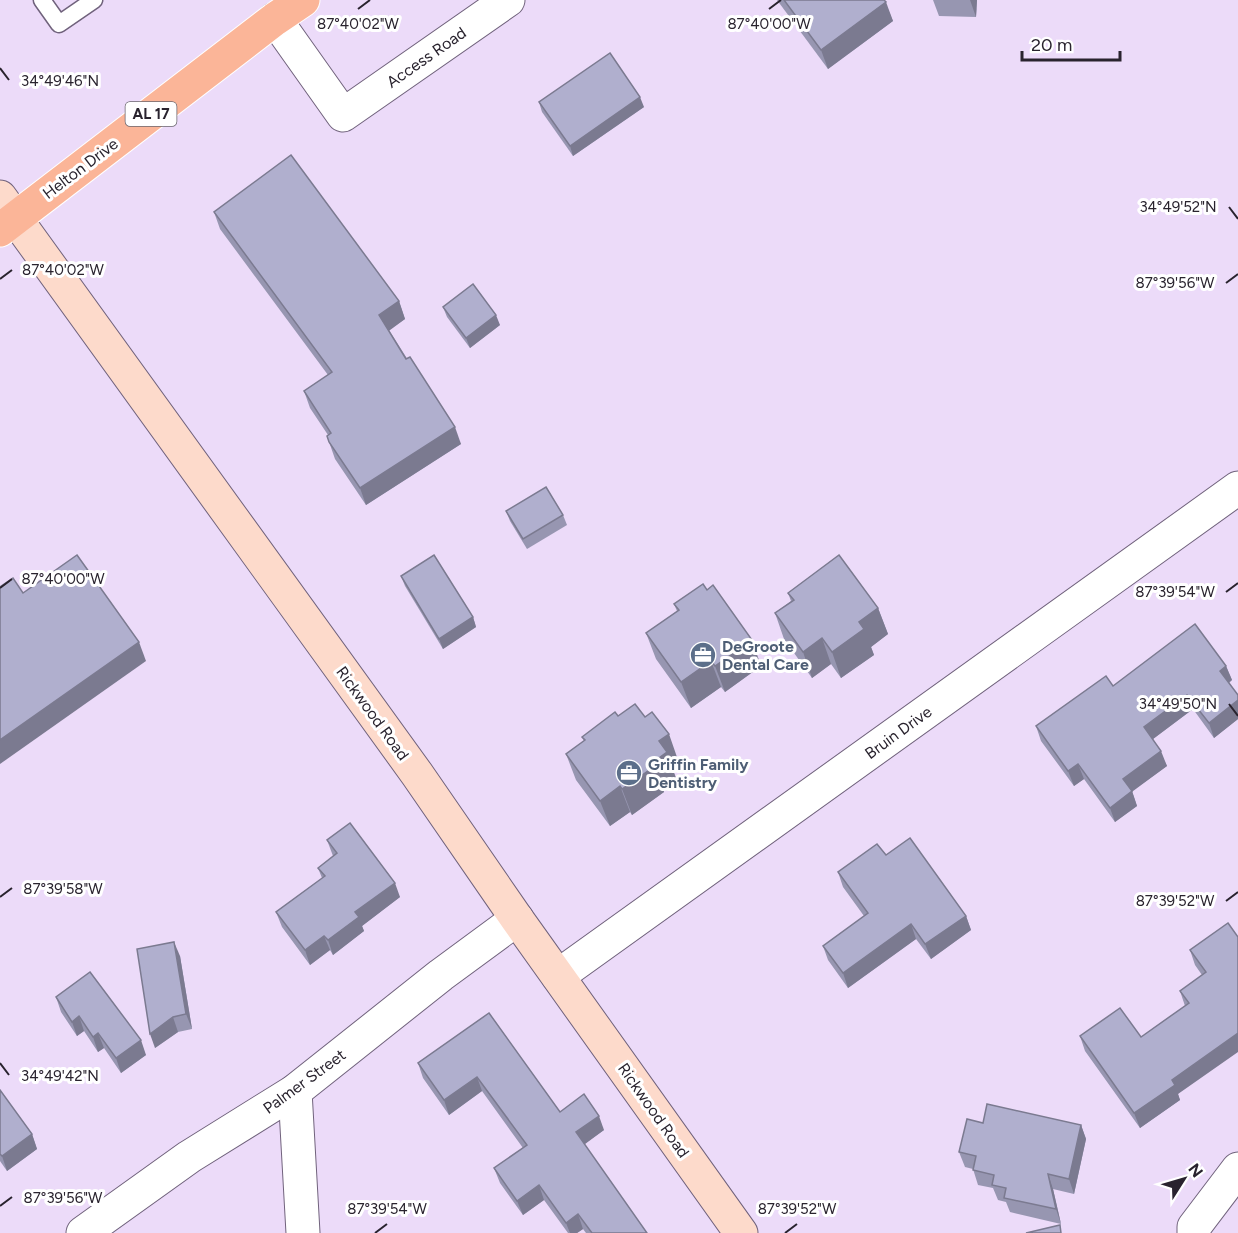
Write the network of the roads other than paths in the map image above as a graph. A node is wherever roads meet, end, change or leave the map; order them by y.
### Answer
1 (42, 0) edge
2 (94, 0) edge
3 (303, 0) edge
4 (508, 0) edge
5 (275, 19) junction
6 (5, 215) edge
7 (1235, 496) edge
8 (517, 919) junction
9 (558, 976) junction
10 (295, 1091) junction
11 (1238, 1169) edge
12 (83, 1233) edge
13 (303, 1233) edge
14 (741, 1233) edge
15 (1194, 1233) edge

1 - 2 lane
3 - 5 main road, Helton Drive / AL 17
4 - 5 street, Access Road
5 - 6 main road, Helton Drive / AL 17
6 - 8 main road, Rickwood Road
7 - 9 street, Bruin Drive
8 - 9 main road, Rickwood Road
8 - 10 street, Palmer Street
9 - 14 main road, Rickwood Road
10 - 12 street, Palmer Street
10 - 13 street
11 - 15 street

